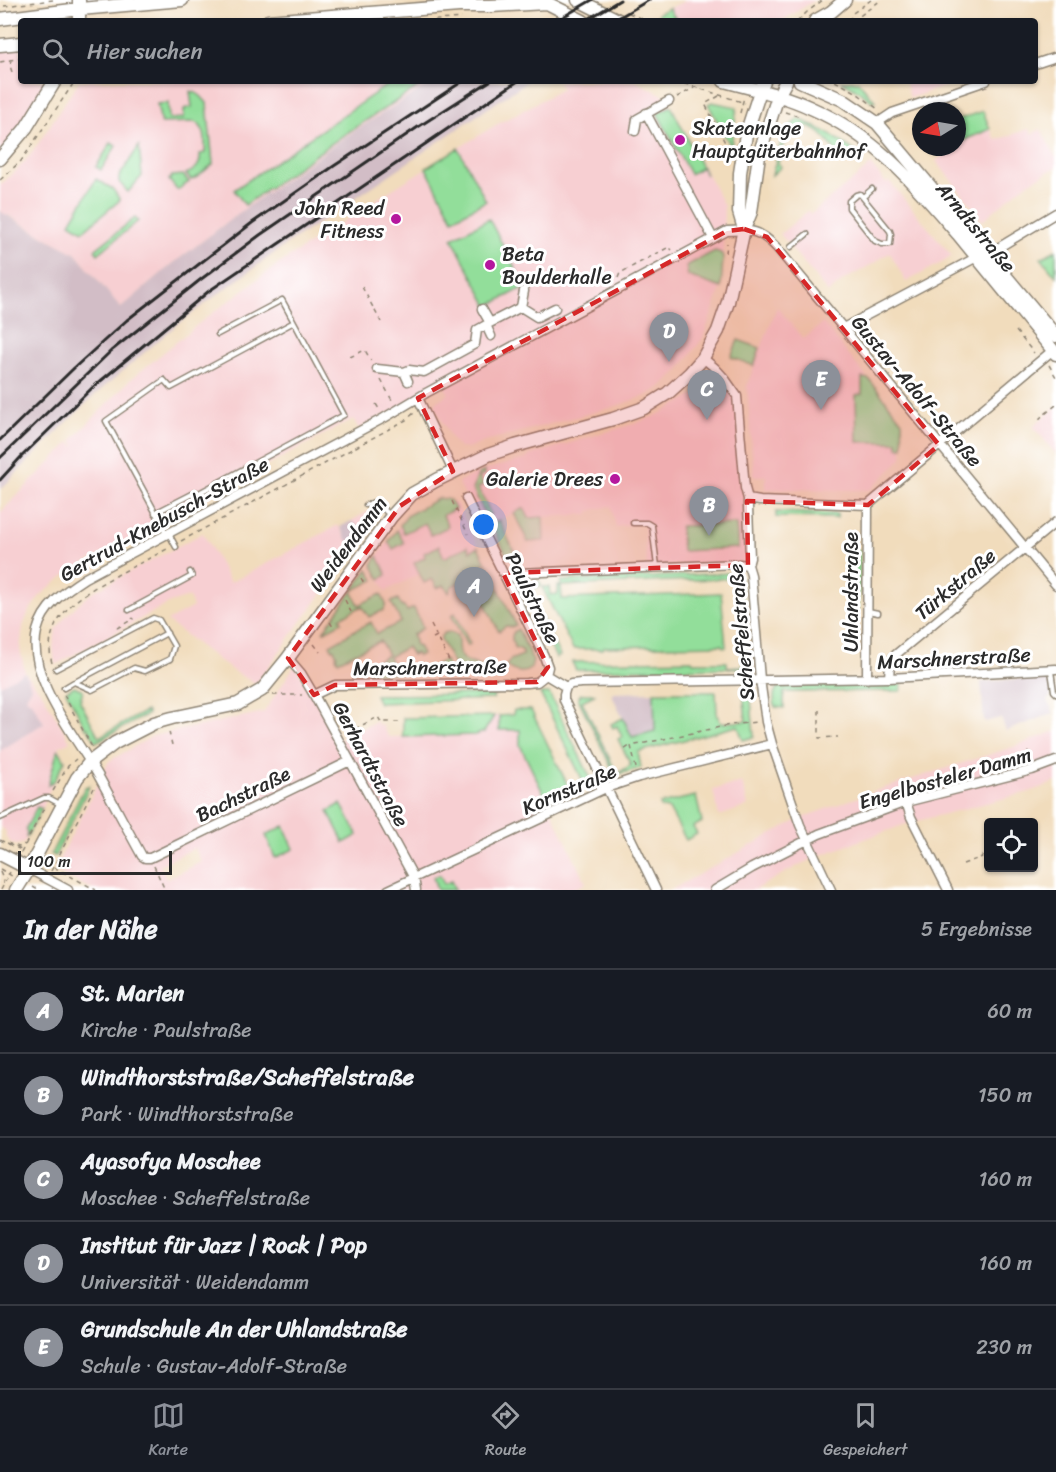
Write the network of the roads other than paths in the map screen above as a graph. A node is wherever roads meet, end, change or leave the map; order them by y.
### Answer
1 (182, 0) edge
2 (475, 0) edge
3 (578, 0) edge
4 (845, 0) edge
5 (543, 2) edge
6 (459, 6) junction
7 (79, 10) edge
8 (828, 17) edge
9 (306, 18) edge
10 (577, 18) edge
11 (614, 18) edge
12 (0, 19) edge
13 (18, 43) edge
14 (0, 45) edge
15 (1056, 57) edge
16 (1038, 63) edge
17 (52, 84) edge
18 (747, 84) edge
19 (784, 84) edge
20 (807, 84) edge
21 (978, 84) edge
22 (762, 86) edge
23 (778, 96) junction
24 (669, 102) road end
25 (646, 113) junction
26 (877, 123) junction
27 (635, 131) dead end
28 (0, 159) edge
29 (872, 189) dead end
30 (863, 197) junction
31 (1056, 213) edge
32 (744, 229) junction
33 (807, 234) dead end
34 (713, 238) junction
35 (791, 247) dead end
36 (982, 256) junction
37 (524, 291) dead end
38 (521, 307) junction
39 (555, 308) dead end
40 (482, 309) dead end
41 (294, 322) junction
42 (488, 324) junction
43 (843, 328) junction
44 (218, 334) dead end
45 (1056, 336) edge
46 (493, 339) dead end
47 (1051, 353) edge
48 (702, 358) junction
49 (376, 369) road end
50 (420, 402) junction
51 (939, 445) junction
52 (453, 471) junction
53 (466, 498) dead end
54 (748, 499) junction
55 (366, 505) dead end
56 (868, 505) junction
57 (155, 513) junction
58 (391, 517) junction
59 (1056, 522) edge
60 (633, 523) dead end
61 (168, 534) junction
62 (176, 546) road end
63 (1025, 548) junction
64 (657, 566) junction
65 (748, 566) junction
66 (190, 572) dead end
67 (506, 579) junction
68 (1056, 585) edge
69 (129, 610) road end
70 (868, 610) junction
71 (878, 613) dead end
72 (167, 633) junction
73 (288, 658) junction
74 (56, 669) dead end
75 (1053, 669) edge
76 (546, 675) junction
77 (889, 678) junction
78 (867, 679) junction
79 (760, 680) junction
80 (74, 682) junction
81 (566, 687) junction
82 (62, 688) road end
83 (1056, 693) edge
84 (315, 695) junction
85 (772, 744) junction
86 (350, 761) junction
87 (1056, 761) edge
88 (90, 762) junction
89 (606, 788) junction
90 (906, 802) junction
91 (63, 806) junction
92 (0, 818) edge
93 (806, 840) junction
94 (3, 849) edge
95 (150, 858) joint
96 (32, 863) junction
97 (414, 878) junction
98 (16, 890) edge
99 (68, 890) edge
100 (388, 890) edge
101 (416, 890) edge
102 (656, 890) edge
103 (714, 890) edge
104 (831, 890) edge
105 (948, 890) edge

1 - 7 main road
2 - 6 main road
3 - 11 main road
4 - 8 main road
5 - 6 main road
5 - 10 main road
6 - 9 main road
7 - 12 main road
13 - 14 main road
15 - 16 street
17 - 28 main road
18 - 22 main road, Arndtstraße
19 - 23 main road, Weidendamm
20 - 26 main road, Arndtstraße
21 - 26 street
22 - 23 main road, Arndtstraße
22 - 32 main road, Weidendamm
23 - 32 main road, Weidendamm
23 - 36 main road, Arndtstraße
24 - 25 street
25 - 27 street
25 - 34 street
26 - 36 main road, Arndtstraße
29 - 30 lane
30 - 30 lane
31 - 36 street
32 - 34 street, Gertrud-Knebusch-Straße
32 - 43 street, Gustav-Adolf-Straße
32 - 48 main road, Weidendamm
33 - 35 lane
34 - 50 street, Gertrud-Knebusch-Straße
36 - 43 street
36 - 45 main road, Arndtstraße
36 - 47 main road, Arndtstraße
37 - 38 street
38 - 39 street
38 - 42 street
40 - 42 street
41 - 44 lane
41 - 57 lane
41 - 57 lane
42 - 46 street
42 - 49 street
43 - 51 street, Gustav-Adolf-Straße
47 - 51 street
48 - 52 main road, Weidendamm
48 - 54 street, Scheffelstraße
50 - 52 street
50 - 61 street, Gertrud-Knebusch-Straße
51 - 56 street
51 - 63 street, Gustav-Adolf-Straße
52 - 58 main road, Weidendamm
53 - 67 street, Paulstraße
54 - 56 street
54 - 65 street, Scheffelstraße
55 - 58 lane
56 - 70 street, Uhlandstraße
57 - 61 lane
58 - 73 main road, Weidendamm
59 - 63 street, Türkstraße
60 - 64 lane
61 - 62 lane
61 - 88 street, Gertrud-Knebusch-Straße
63 - 68 street, Gustav-Adolf-Straße
63 - 77 street, Türkstraße
64 - 65 street
64 - 67 street
65 - 79 street, Scheffelstraße
66 - 69 lane
67 - 76 street, Paulstraße
70 - 71 lane
70 - 78 street, Uhlandstraße
72 - 74 lane
72 - 80 lane
72 - 80 lane
73 - 84 street, Gerhardtstraße
73 - 88 main road, Weidendamm
75 - 77 street, Marschnerstraße
75 - 83 lane
76 - 81 street
76 - 84 street, Marschnerstraße
77 - 78 street, Marschnerstraße
78 - 79 street, Marschnerstraße
79 - 81 street, Marschnerstraße
79 - 85 street, Scheffelstraße
80 - 82 lane
81 - 89 street
84 - 86 street, Gerhardtstraße
85 - 89 street, Kornstraße
85 - 93 street, Scheffelstraße
86 - 95 street, Bachstraße
86 - 97 street, Gerhardtstraße
87 - 90 street, Engelbosteler Damm
88 - 91 main road, Weidendamm
88 - 95 street, Gertrud-Knebusch-Straße
89 - 97 street, Kornstraße
89 - 102 street
90 - 93 street, Engelbosteler Damm
90 - 105 street
91 - 92 lane
91 - 96 main road, Weidendamm
93 - 103 street, Engelbosteler Damm
93 - 104 street, Scheffelstraße
94 - 96 main road
96 - 98 main road, Weidendamm
96 - 99 street
97 - 100 street, Kornstraße
97 - 101 street, Gerhardtstraße

